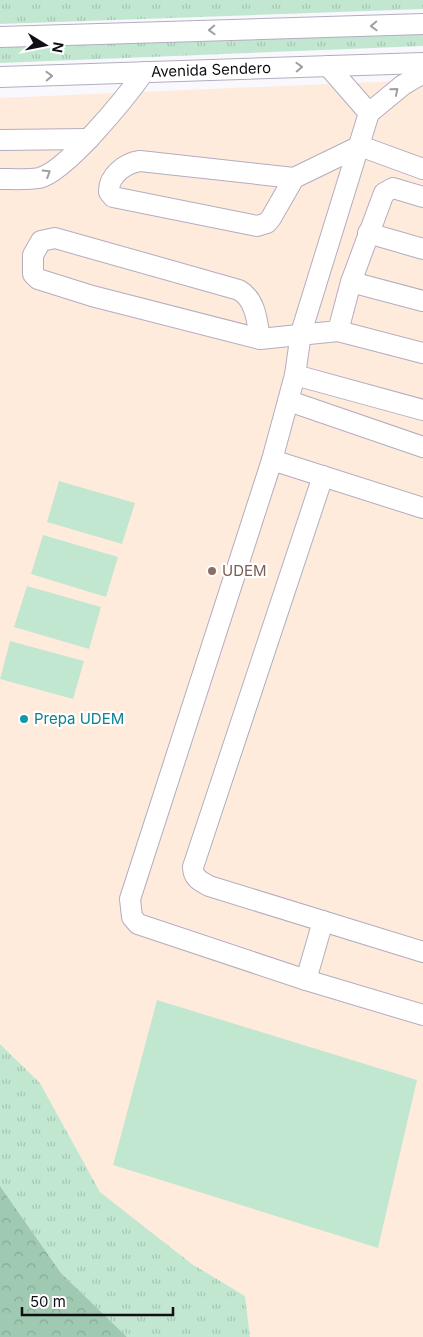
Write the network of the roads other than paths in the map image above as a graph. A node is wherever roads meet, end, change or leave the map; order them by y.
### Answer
1 (423, 24) edge
2 (0, 37) edge
3 (423, 63) edge
4 (328, 66) junction
5 (144, 72) junction
6 (423, 73) edge
7 (0, 78) edge
8 (369, 113) junction
9 (89, 139) junction
10 (0, 140) edge
11 (360, 146) junction
12 (423, 170) edge
13 (294, 178) junction
14 (0, 179) edge
15 (423, 197) edge
16 (368, 233) junction
17 (423, 249) edge
18 (351, 282) junction
19 (423, 301) edge
20 (338, 331) junction
21 (301, 333) junction
22 (260, 339) junction
23 (423, 353) edge
24 (295, 376) junction
25 (289, 401) junction
26 (423, 410) edge
27 (423, 447) edge
28 (272, 460) junction
29 (323, 476) junction
30 (423, 508) edge
31 (323, 921) junction
32 (423, 952) edge
33 (306, 980) junction
34 (423, 1015) edge

1 -> 2 street
3 - 4 street, Avenida Sendero
5 -> 4 street, Avenida Sendero
4 - 8 street
7 -> 5 street, Avenida Sendero
5 - 9 street
8 -> 6 street
8 - 11 street
9 - 10 street
14 -> 9 street
11 - 12 street
11 - 13 street
11 - 21 street
13 - 13 street
15 - 16 street
16 - 17 street
16 - 18 street
18 - 19 street
18 - 20 street
20 - 21 street
20 - 23 street
21 - 22 street
21 - 24 street
22 - 22 street
24 - 25 street
24 - 26 street
25 - 27 street
25 - 28 street
28 - 29 street
28 - 33 street
29 - 30 street
29 - 31 street
31 - 32 street
31 - 33 street
33 - 34 street

